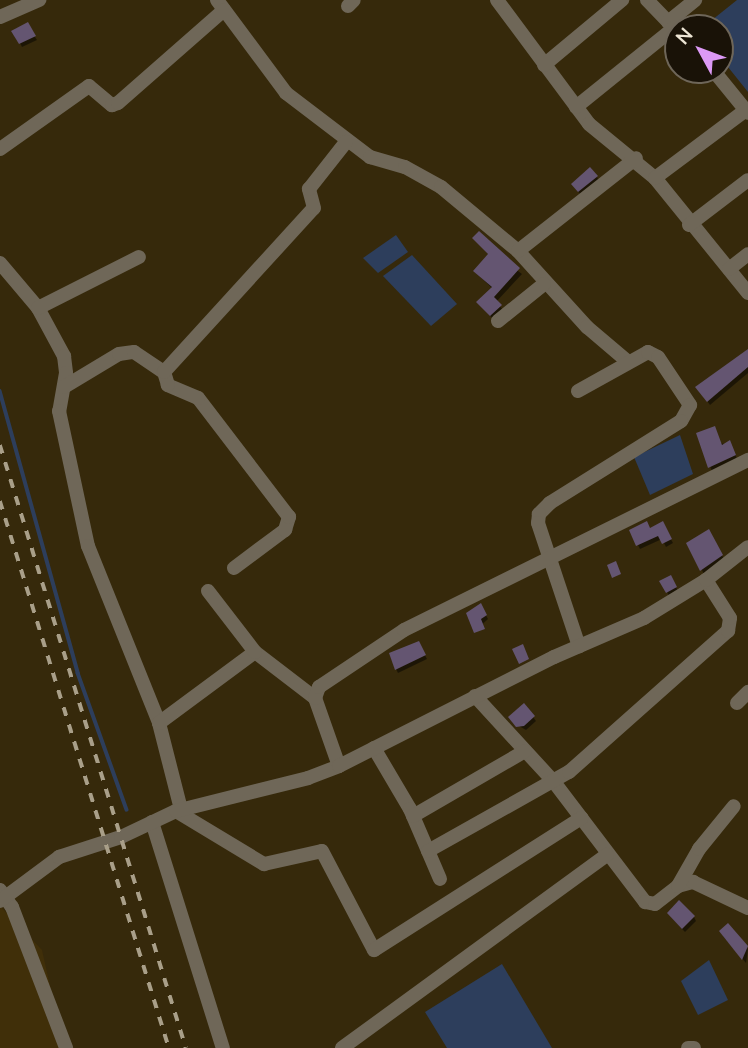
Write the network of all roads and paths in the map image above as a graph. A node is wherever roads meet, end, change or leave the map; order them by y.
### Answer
1 (39, 0) edge
2 (497, 0) edge
3 (622, 0) edge
4 (647, 0) edge
5 (695, 0) edge
6 (221, 5) edge
7 (684, 14) edge
8 (0, 17) edge
9 (664, 17) edge
10 (664, 35) edge
11 (544, 65) junction
12 (724, 84) edge
13 (576, 107) junction
14 (747, 112) edge
15 (345, 142) junction
16 (0, 149) edge
17 (636, 158) junction
18 (655, 178) junction
19 (748, 180) edge
20 (690, 225) junction
21 (517, 251) junction
22 (748, 254) edge
23 (139, 257) dead end
24 (0, 263) edge
25 (729, 269) junction
26 (544, 284) junction
27 (748, 293) edge
28 (37, 308) junction
29 (498, 321) dead end
30 (626, 361) junction
31 (164, 372) junction
32 (64, 387) junction
33 (578, 391) dead end
34 (748, 460) edge
35 (745, 556) edge
36 (550, 560) junction
37 (234, 568) dead end
38 (706, 580) junction
39 (208, 591) dead end
40 (579, 646) junction
41 (255, 652) junction
42 (748, 692) edge
43 (474, 696) junction
44 (315, 698) junction
45 (737, 703) dead end
46 (159, 723) junction
47 (374, 748) junction
48 (525, 751) junction
49 (339, 766) junction
50 (554, 782) junction
51 (734, 806) dead end
52 (178, 810) junction
53 (413, 816) junction
54 (581, 818) junction
55 (152, 822) junction
56 (428, 851) junction
57 (607, 855) junction
58 (440, 879) dead end
59 (678, 886) junction
60 (2, 896) edge
61 (748, 908) edge
62 (66, 1048) edge
63 (223, 1048) edge
64 (342, 1048) edge
65 (688, 1048) edge
66 (694, 1048) edge

1 - 8 street
2 - 11 street
3 - 11 street
4 - 9 street
5 - 7 street
6 - 15 street
6 - 16 street
10 - 13 street
11 - 13 street
12 - 14 street
13 - 17 street
14 - 18 street
15 - 21 street
15 - 31 street
17 - 18 street
17 - 21 street
18 - 20 street
19 - 20 street
20 - 25 street
21 - 26 street
22 - 25 street
23 - 28 street
24 - 28 street
25 - 27 street
26 - 29 street
26 - 30 street
28 - 32 street
30 - 33 street
30 - 36 street
31 - 32 street
31 - 37 street
32 - 46 street
34 - 36 street
35 - 38 street
36 - 40 street
36 - 44 street
38 - 40 street
38 - 50 street
39 - 41 street
40 - 43 street
41 - 44 street
41 - 46 street
42 - 45 street
43 - 47 street
43 - 48 street
44 - 49 street
46 - 52 street
47 - 49 street
47 - 53 street
48 - 50 street
48 - 53 street
49 - 52 street
50 - 54 street
50 - 56 street
51 - 59 street
52 - 54 street
52 - 55 street
53 - 56 street
54 - 57 street
55 - 60 street
55 - 63 street
56 - 58 street
57 - 59 street
57 - 64 street
59 - 61 street
60 - 62 street
65 - 66 street

